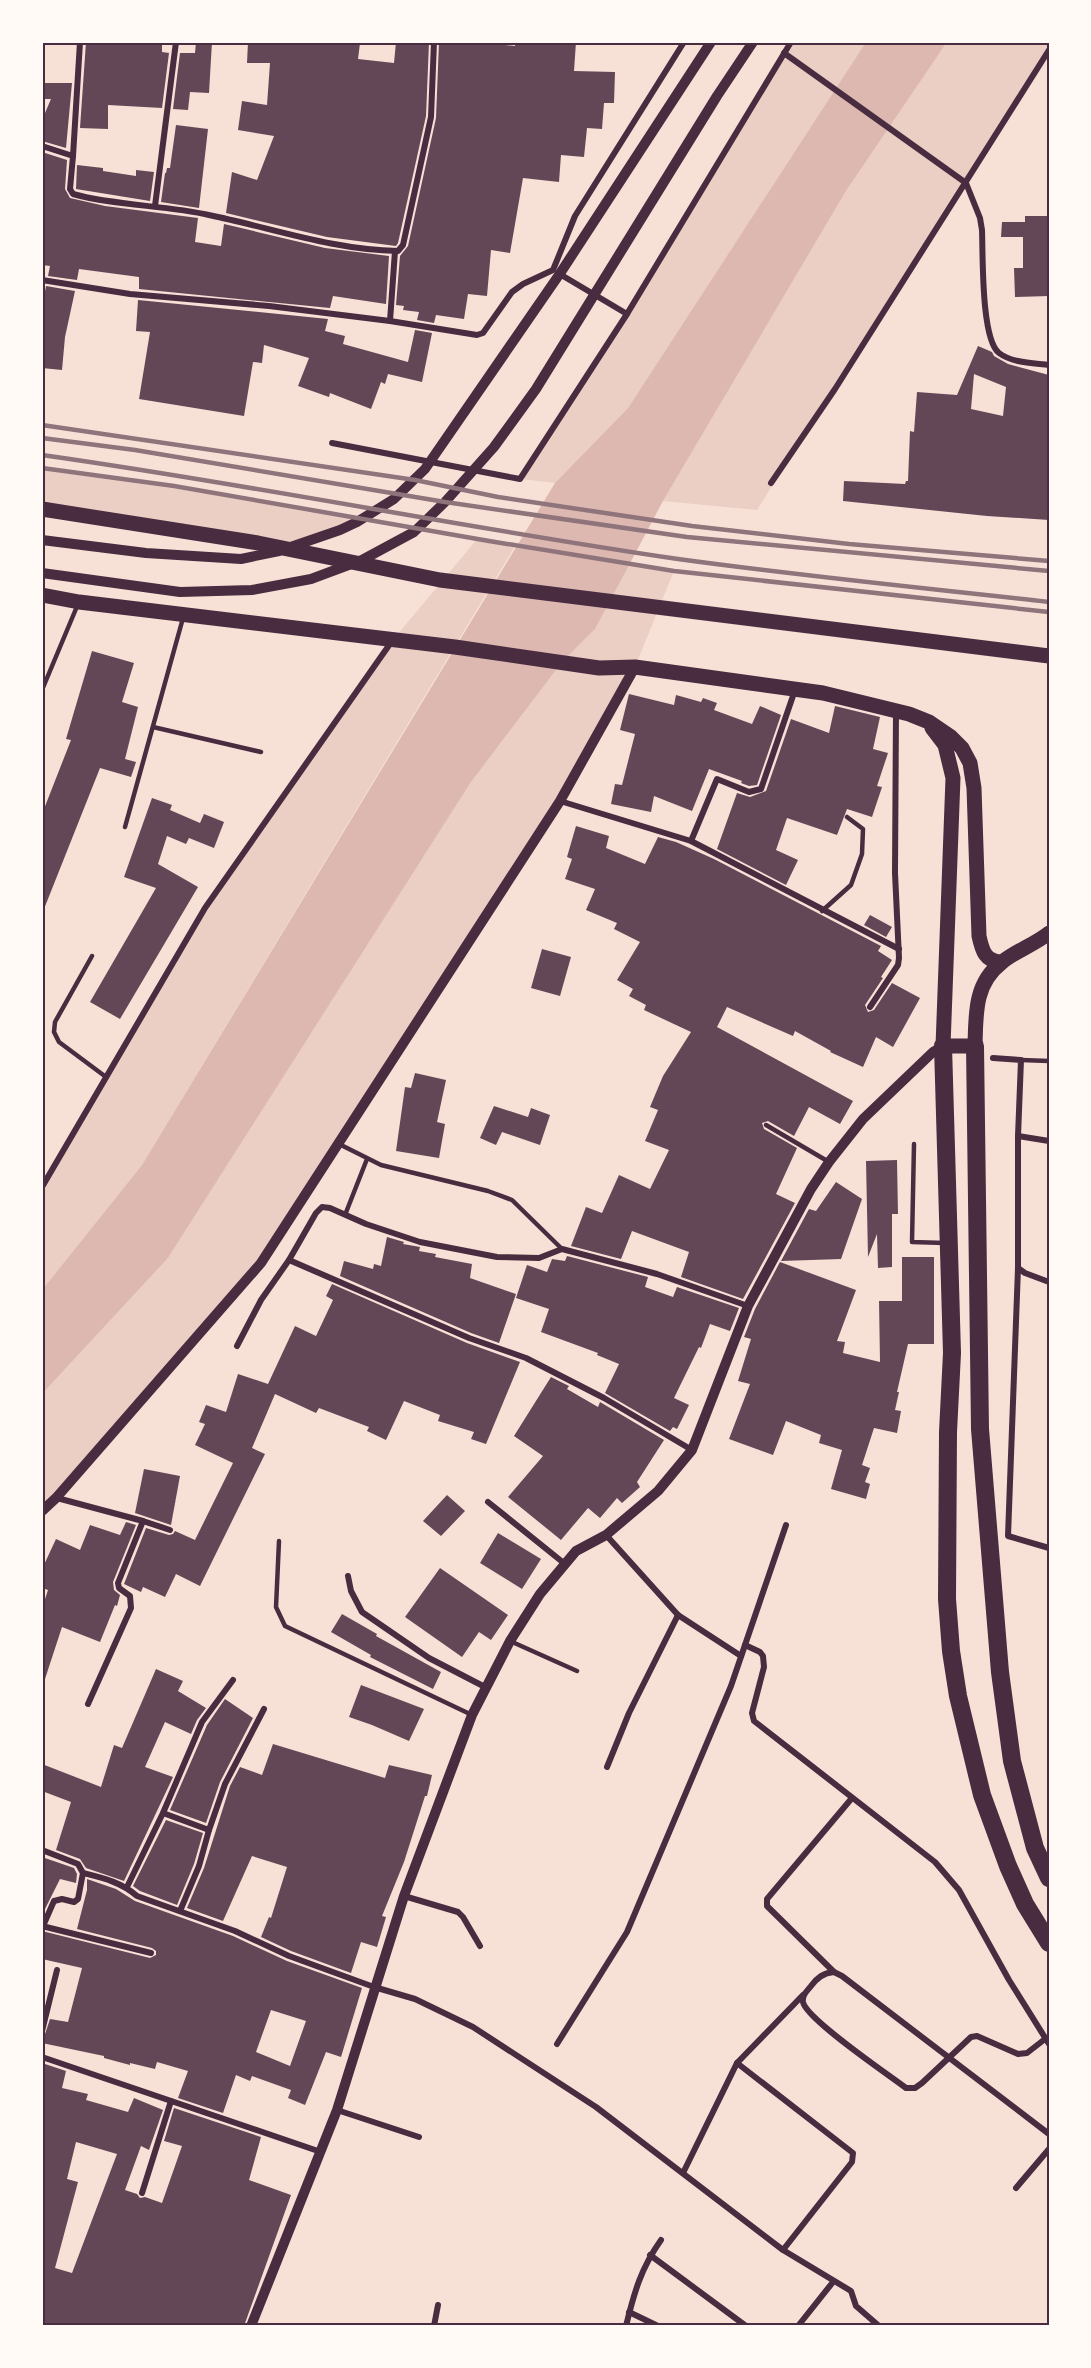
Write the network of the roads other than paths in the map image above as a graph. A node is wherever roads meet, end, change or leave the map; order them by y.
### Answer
1 (80, 42) edge
2 (176, 42) edge
3 (434, 42) edge
4 (684, 42) edge
5 (711, 42) edge
6 (753, 42) edge
7 (791, 42) edge
8 (1049, 50) edge
9 (784, 53) junction
10 (42, 146) edge
11 (73, 156) junction
12 (966, 183) junction
13 (155, 206) junction
14 (395, 251) junction
15 (553, 270) junction
16 (42, 280) edge
17 (627, 314) junction
18 (390, 321) junction
19 (1049, 365) edge
20 (332, 442) dead end
21 (771, 483) dead end
22 (42, 509) edge
23 (42, 540) edge
24 (42, 573) edge
25 (42, 595) edge
26 (79, 602) junction
27 (184, 615) junction
28 (399, 641) junction
29 (1049, 656) edge
30 (635, 667) junction
31 (795, 689) junction
32 (42, 690) edge
33 (902, 712) junction
34 (153, 727) junction
35 (261, 752) dead end
36 (560, 801) junction
37 (847, 817) dead end
38 (126, 827) dead end
39 (691, 841) junction
40 (822, 911) junction
41 (1049, 933) edge
42 (899, 950) junction
43 (92, 956) dead end
44 (1002, 962) junction
45 (870, 1007) dead end
46 (943, 1046) junction
47 (975, 1046) junction
48 (993, 1058) dead end
49 (1021, 1060) junction
50 (1049, 1061) edge
51 (106, 1077) junction
52 (766, 1125) dead end
53 (1018, 1136) junction
54 (1049, 1141) edge
55 (339, 1144) junction
56 (914, 1144) dead end
57 (367, 1159) junction
58 (829, 1161) junction
59 (42, 1187) edge
60 (345, 1215) junction
61 (947, 1243) junction
62 (562, 1249) junction
63 (290, 1260) junction
64 (1018, 1268) junction
65 (1049, 1282) edge
66 (748, 1306) junction
67 (237, 1346) dead end
68 (692, 1450) junction
69 (56, 1498) junction
70 (488, 1502) dead end
71 (42, 1511) edge
72 (143, 1521) junction
73 (786, 1525) dead end
74 (170, 1530) dead end
75 (606, 1535) junction
76 (279, 1541) dead end
77 (1049, 1548) edge
78 (565, 1564) junction
79 (348, 1576) dead end
80 (678, 1615) junction
81 (510, 1641) junction
82 (745, 1645) junction
83 (741, 1656) junction
84 (577, 1671) dead end
85 (233, 1680) dead end
86 (485, 1687) junction
87 (88, 1704) dead end
88 (264, 1708) dead end
89 (472, 1715) junction
90 (607, 1767) dead end
91 (852, 1798) junction
92 (163, 1813) junction
93 (209, 1830) junction
94 (42, 1850) edge
95 (83, 1873) junction
96 (1049, 1878) edge
97 (127, 1887) junction
98 (404, 1896) junction
99 (180, 1911) junction
100 (43, 1926) edge
101 (1049, 1943) edge
102 (480, 1946) dead end
103 (151, 1953) dead end
104 (57, 1970) dead end
105 (834, 1972) junction
106 (374, 1987) junction
107 (804, 1994) junction
108 (42, 2031) edge
109 (1047, 2042) edge
110 (557, 2044) dead end
111 (42, 2057) edge
112 (949, 2058) junction
113 (737, 2063) junction
114 (171, 2101) junction
115 (337, 2110) junction
116 (1049, 2134) edge
117 (419, 2137) dead end
118 (1049, 2149) edge
119 (322, 2152) junction
120 (683, 2173) junction
121 (1017, 2188) dead end
122 (142, 2193) dead end
123 (662, 2240) dead end
124 (783, 2250) junction
125 (650, 2255) junction
126 (833, 2282) junction
127 (438, 2305) dead end
128 (629, 2312) junction
129 (251, 2326) edge
130 (434, 2326) edge
131 (626, 2326) edge
132 (658, 2326) edge
133 (746, 2326) edge
134 (798, 2326) edge
135 (879, 2326) edge

1 - 11 street
2 - 13 street
3 - 14 street
4 - 15 street
5 - 23 street
6 - 24 street
7 - 9 street
8 - 12 street
9 - 12 street
9 - 17 street
10 - 11 street
11 - 13 street
12 - 19 street
12 - 21 street
13 - 14 street
14 - 18 street
15 - 17 street
15 - 18 street
16 - 18 street
17 - 20 street
22 - 29 main road
25 - 26 main road
26 - 27 main road
26 - 32 lane
27 - 28 main road
27 - 34 lane
28 - 30 main road
28 - 51 street
30 - 31 main road
30 - 36 street
31 - 33 main road
31 - 39 street
33 - 42 street
33 - 44 main road
33 - 46 main road
34 - 35 lane
34 - 38 lane
36 - 39 street
36 - 55 street
37 - 40 lane
39 - 40 street
40 - 42 street
41 - 44 main road
42 - 45 street
43 - 51 lane
44 - 47 main road
46 - 47 main road
46 - 58 street
46 - 61 highway
47 - 96 highway
48 - 49 street
49 - 50 lane
49 - 53 street
51 - 59 street
52 - 58 lane
53 - 54 street
53 - 64 street
55 - 57 lane
55 - 69 street
56 - 61 lane
57 - 60 lane
57 - 62 lane
58 - 66 street
60 - 62 street
60 - 63 street
61 - 101 highway
62 - 66 street
63 - 67 street
63 - 68 street
64 - 65 street
64 - 77 street
66 - 68 street
68 - 75 street
69 - 71 street
69 - 72 street
70 - 78 street
72 - 74 street
72 - 87 street
73 - 82 street
75 - 78 street
75 - 80 street
76 - 89 lane
78 - 81 street
79 - 86 street
80 - 83 street
80 - 90 street
81 - 84 lane
81 - 86 street
82 - 83 street
82 - 91 street
83 - 110 street
85 - 92 street
86 - 89 street
88 - 93 street
89 - 98 street
91 - 105 street
91 - 109 street
92 - 93 street
92 - 97 street
93 - 99 street
94 - 95 street
95 - 97 street
95 - 100 street
97 - 99 street
98 - 102 street
98 - 106 street
99 - 106 street
100 - 103 street
104 - 108 street
105 - 107 street
105 - 112 street
106 - 115 street
106 - 120 street
107 - 112 street
107 - 113 street
109 - 112 street
111 - 114 street
112 - 116 street
113 - 120 street
113 - 124 street
114 - 119 street
114 - 122 street
115 - 117 street
115 - 119 street
118 - 121 street
119 - 129 street
120 - 124 street
123 - 125 street
124 - 126 street
125 - 128 street
125 - 133 street
126 - 134 street
126 - 135 street
127 - 130 street
128 - 131 street
128 - 132 street

